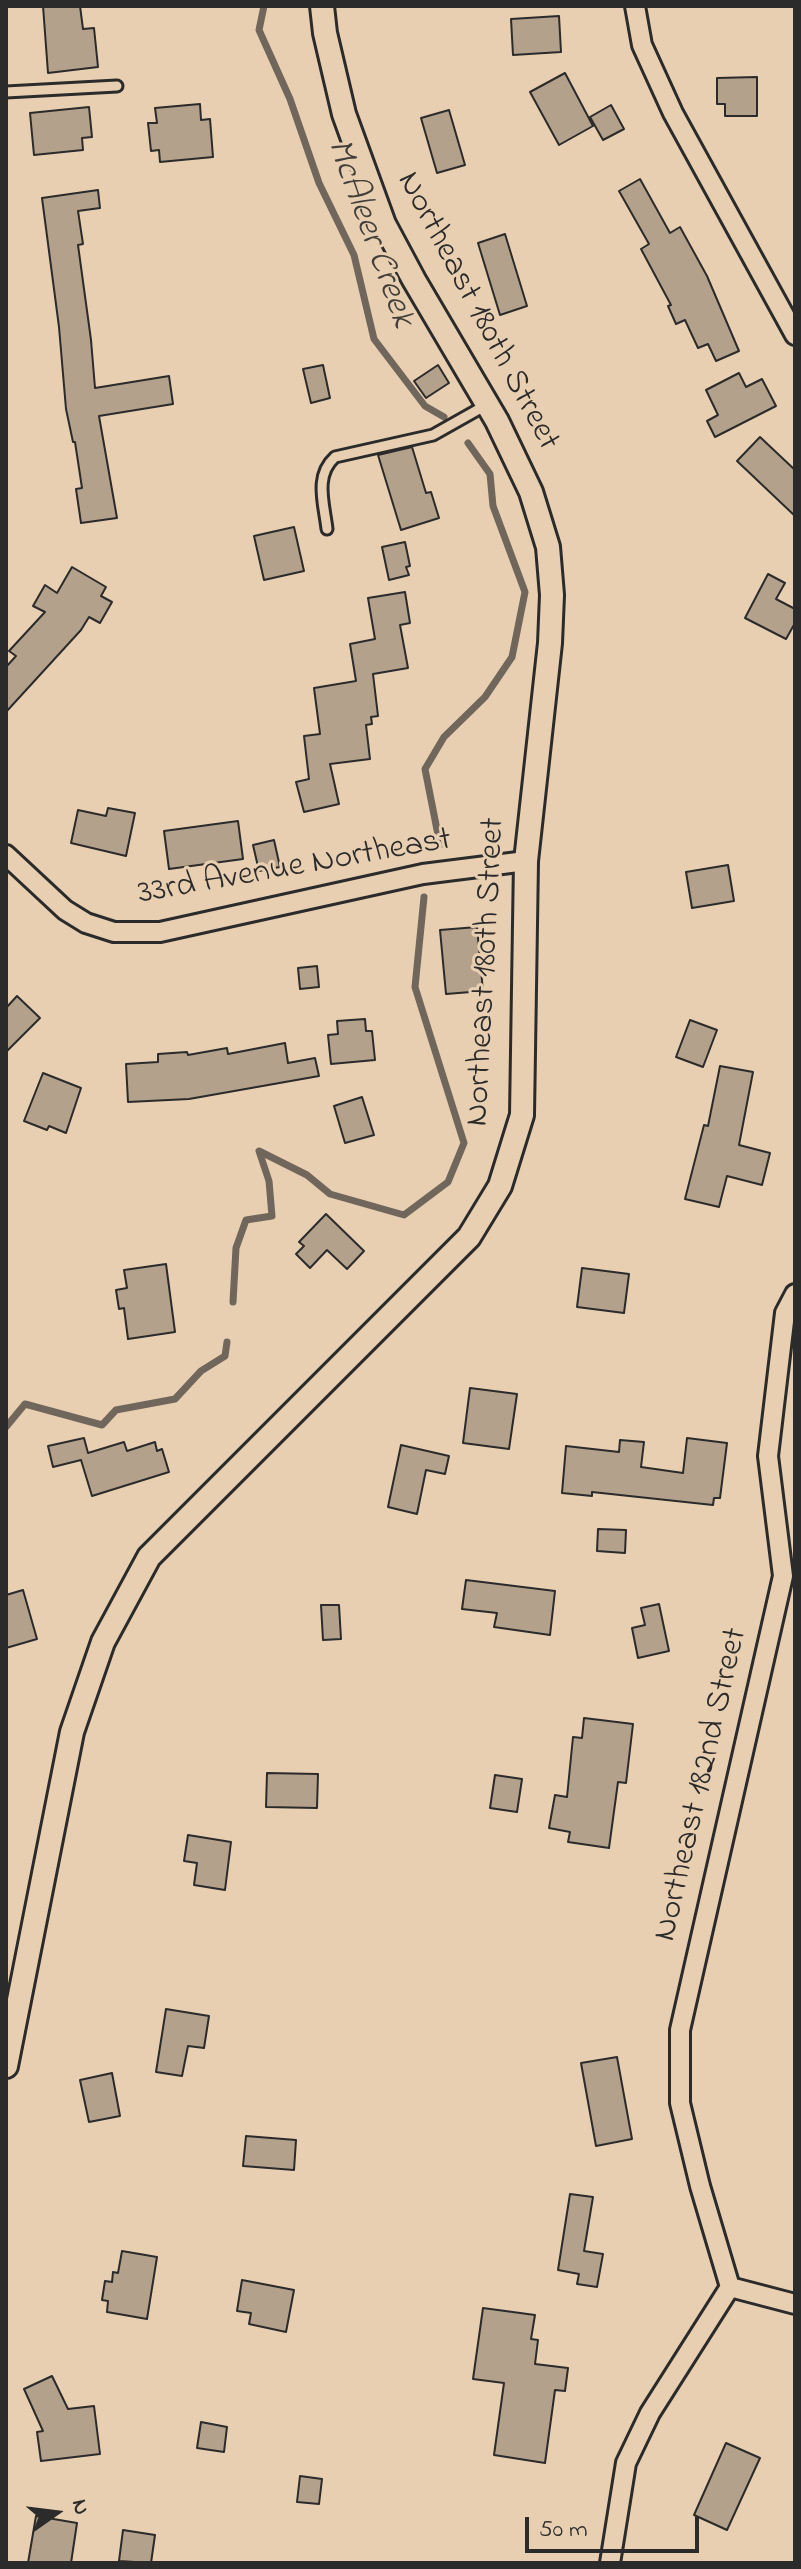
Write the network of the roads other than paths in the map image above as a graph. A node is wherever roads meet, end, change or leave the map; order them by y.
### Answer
1 (322, 6) edge
2 (635, 6) edge
3 (117, 86) dead end
4 (6, 92) edge
5 (795, 335) edge
6 (488, 404) junction
7 (327, 529) dead end
8 (6, 855) edge
9 (526, 861) junction
10 (795, 1294) edge
11 (6, 2066) edge
12 (730, 2287) junction
13 (795, 2304) edge
14 (610, 2563) edge

1 - 6 street, Northeast 180th Street
2 - 5 street
3 - 4 lane
6 - 7 lane
6 - 9 street, Northeast 180th Street
8 - 9 street, 33rd Avenue Northeast
9 - 11 street, Northeast 180th Street
10 - 12 street, Northeast 182nd Street
12 - 13 street
12 - 14 street

